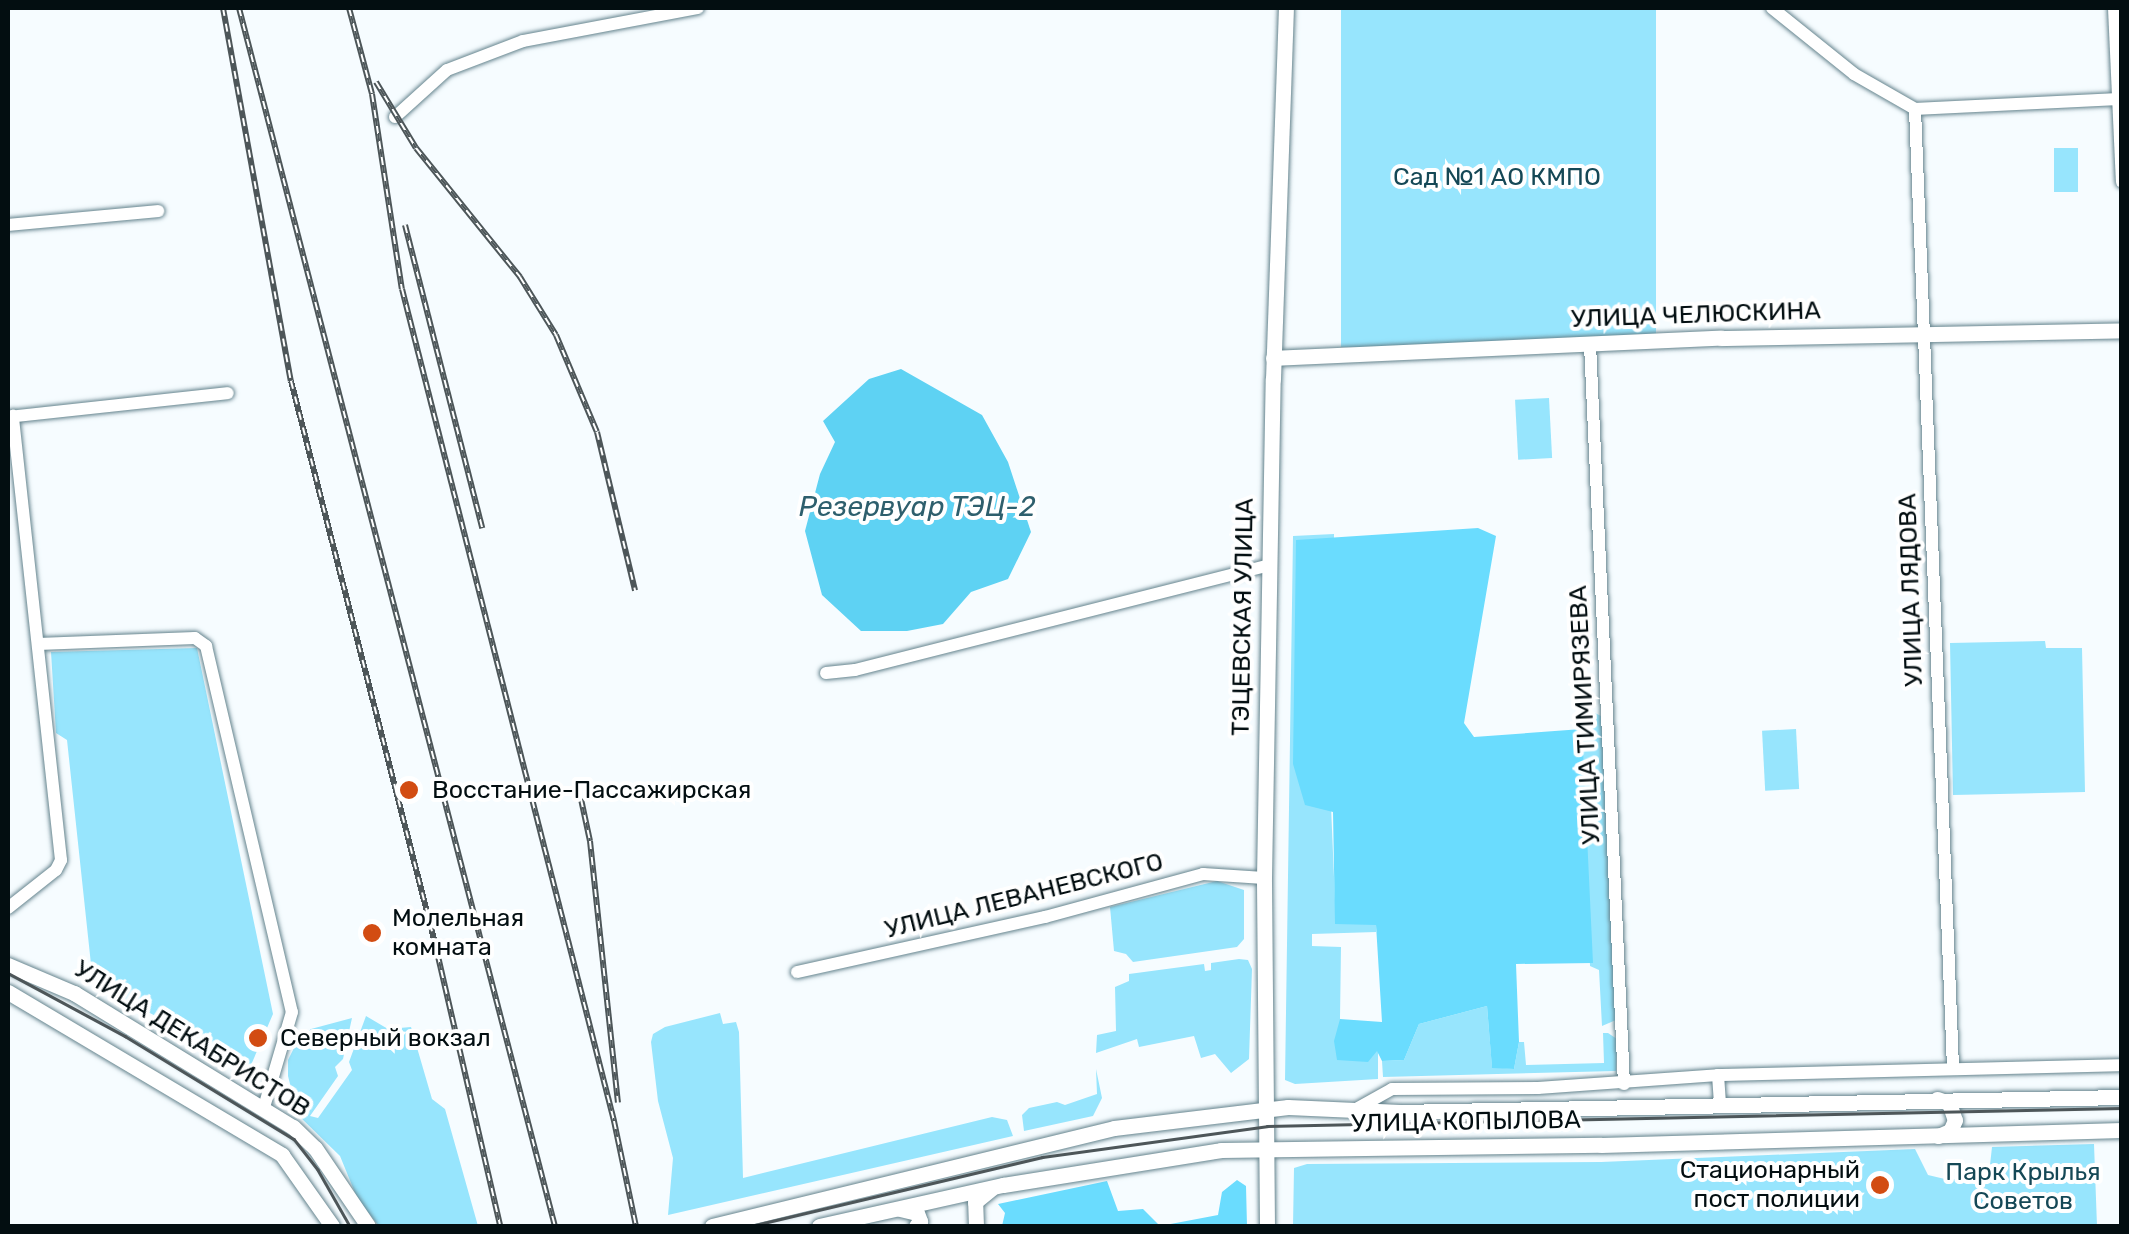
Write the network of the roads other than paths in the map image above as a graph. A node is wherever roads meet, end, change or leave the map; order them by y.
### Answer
1 (698, 8) edge
2 (1286, 8) edge
3 (1772, 8) edge
4 (2114, 8) edge
5 (2120, 98) edge
6 (1916, 109) junction
7 (394, 117) dead end
8 (2122, 182) edge
9 (158, 212) dead end
10 (8, 226) edge
11 (2122, 330) edge
12 (1924, 332) junction
13 (1590, 344) junction
14 (1273, 358) junction
15 (228, 393) dead end
16 (10, 417) edge
17 (1269, 565) junction
18 (38, 644) junction
19 (826, 672) dead end
20 (1264, 878) junction
21 (8, 908) edge
22 (8, 964) edge
23 (796, 972) dead end
24 (8, 992) edge
25 (2122, 1065) edge
26 (1953, 1068) junction
27 (1718, 1075) junction
28 (1624, 1084) junction
29 (2122, 1097) edge
30 (1937, 1099) junction
31 (1720, 1104) junction
32 (264, 1108) junction
33 (1358, 1108) junction
34 (1266, 1109) junction
35 (2122, 1130) edge
36 (1938, 1136) junction
37 (1268, 1150) junction
38 (996, 1186) junction
39 (310, 1194) junction
40 (896, 1208) junction
41 (356, 1212) junction
42 (315, 1226) edge
43 (332, 1226) edge
44 (339, 1226) edge
45 (368, 1226) edge
46 (712, 1226) edge
47 (818, 1226) edge
48 (916, 1226) edge
49 (976, 1226) edge
50 (1267, 1226) edge

1 - 7 street
2 - 14 main road, ТЭЦЕВСКАЯ УЛИЦА
3 - 6 street
4 - 5 street
5 - 6 street
5 - 8 street
6 - 12 street, УЛИЦА ЛЯДОВА
9 - 10 street
11 - 12 main road, УЛИЦА ЧЕЛЮСКИНА
12 - 13 main road, УЛИЦА ЧЕЛЮСКИНА
12 - 26 street, УЛИЦА ЛЯДОВА
13 - 14 main road, УЛИЦА ЧЕЛЮСКИНА
13 - 28 street, УЛИЦА ТИМИРЯЗЕВА
14 - 17 main road, ТЭЦЕВСКАЯ УЛИЦА
15 - 16 street
16 - 18 street
17 - 19 street
17 - 20 main road, ТЭЦЕВСКАЯ УЛИЦА
18 - 21 street
18 - 32 street
20 - 23 street, УЛИЦА ЛЕВАНЕВСКОГО
20 - 34 main road, ТЭЦЕВСКАЯ УЛИЦА
22 - 32 main road, УЛИЦА ДЕКАБРИСТОВ
24 - 39 main road, УЛИЦА ДЕКАБРИСТОВ
25 - 26 street, УЛИЦА КОПЫЛОВА
26 - 27 street, УЛИЦА КОПЫЛОВА
27 - 28 street, УЛИЦА КОПЫЛОВА
27 - 31 street
28 - 33 street, УЛИЦА КОПЫЛОВА
29 - 30 main road, УЛИЦА КОПЫЛОВА
30 - 31 main road, УЛИЦА КОПЫЛОВА
30 - 36 main road
31 - 33 main road, УЛИЦА КОПЫЛОВА
32 - 41 main road, УЛИЦА ДЕКАБРИСТОВ
33 - 34 main road, УЛИЦА КОПЫЛОВА
34 - 37 main road, ТЭЦЕВСКАЯ УЛИЦА
34 - 46 main road, УЛИЦА КОПЫЛОВА
35 - 36 main road, УЛИЦА КОПЫЛОВА
36 - 37 main road, УЛИЦА КОПЫЛОВА
37 - 38 main road, УЛИЦА КОПЫЛОВА
37 - 50 main road, ТЭЦЕВСКАЯ УЛИЦА
38 - 40 main road, УЛИЦА КОПЫЛОВА
38 - 49 main road
39 - 42 main road
39 - 43 main road, УЛИЦА ДЕКАБРИСТОВ
40 - 47 main road, УЛИЦА КОПЫЛОВА
40 - 48 main road
41 - 44 main road
41 - 45 main road, УЛИЦА ДЕКАБРИСТОВ

